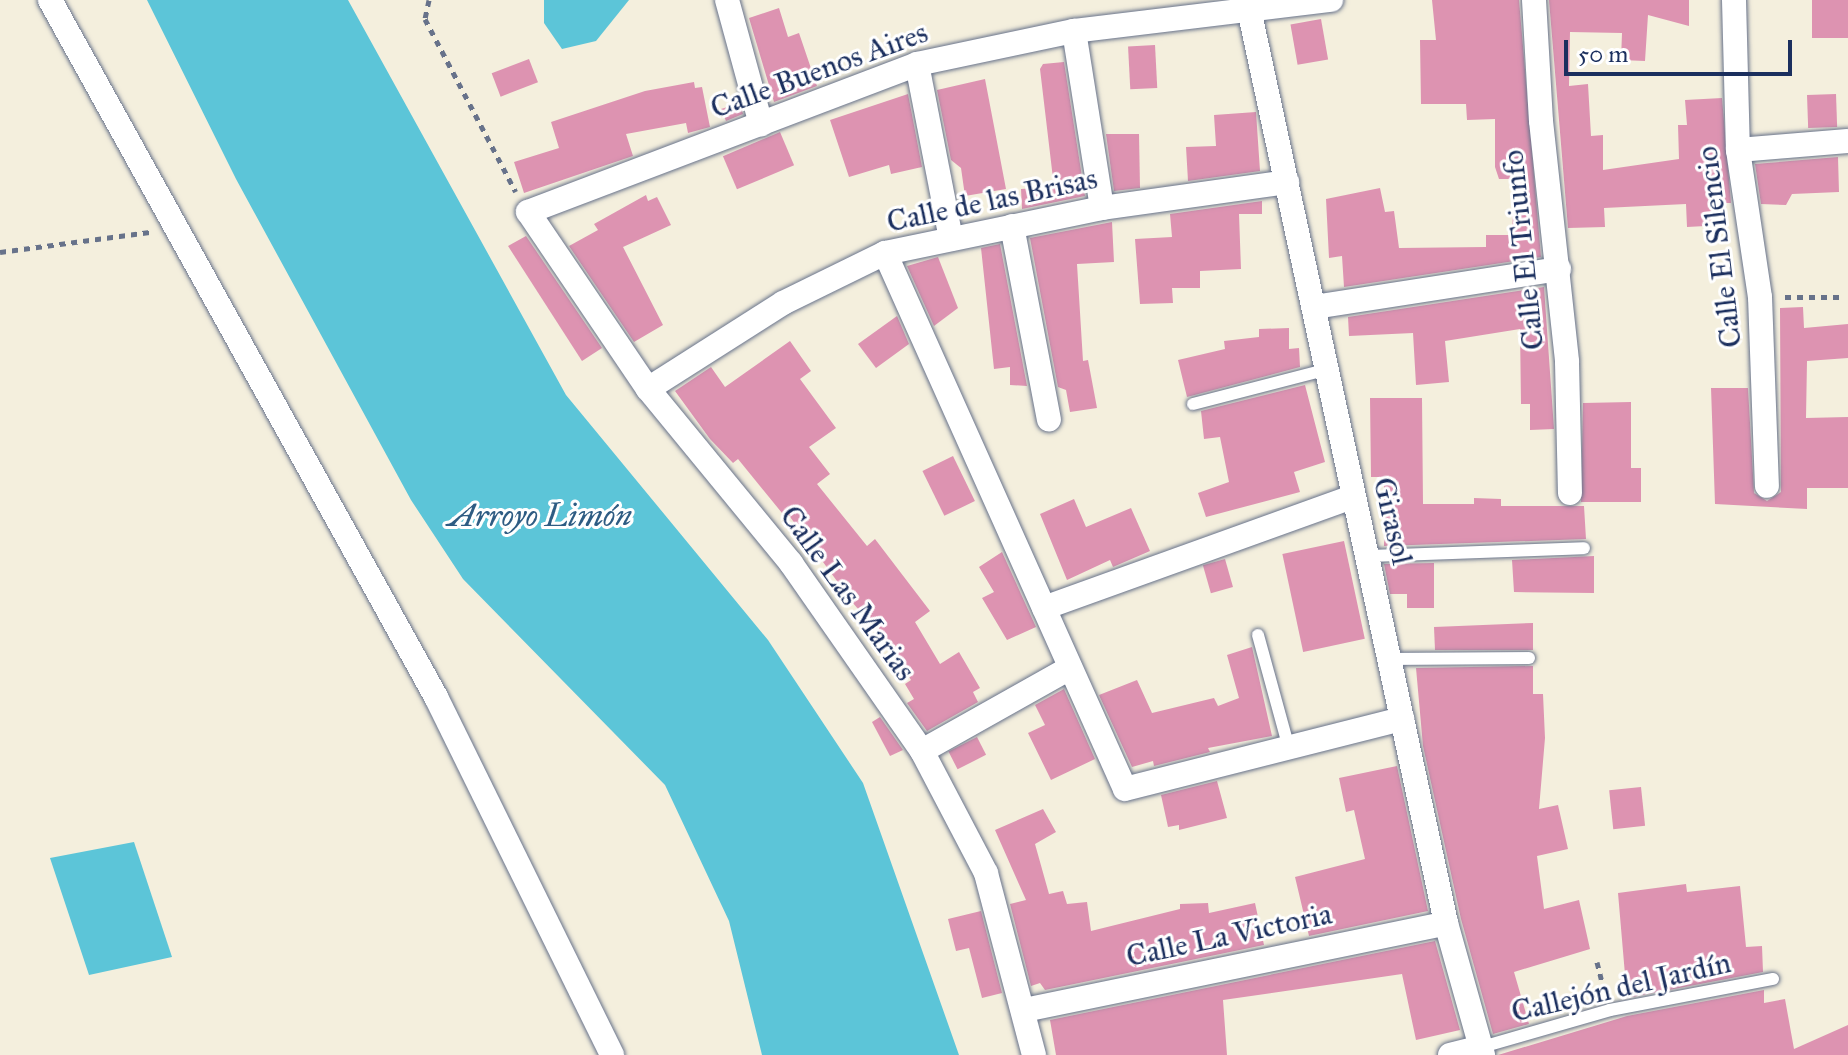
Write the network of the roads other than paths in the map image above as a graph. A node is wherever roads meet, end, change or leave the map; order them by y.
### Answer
1 (50, 0) edge
2 (727, 0) edge
3 (1331, 0) edge
4 (1534, 0) edge
5 (1734, 0) edge
6 (1249, 6) edge
7 (1074, 31) junction
8 (917, 64) junction
9 (761, 124) junction
10 (1848, 141) edge
11 (1738, 150) junction
12 (1287, 182) junction
13 (1102, 208) junction
14 (528, 212) joint
15 (1012, 226) junction
16 (951, 239) junction
17 (885, 253) junction
18 (1559, 269) junction
19 (1314, 307) junction
20 (1328, 369) junction
21 (648, 389) junction
22 (1193, 404) dead end
23 (1049, 420) dead end
24 (1767, 486) dead end
25 (1570, 493) dead end
26 (1353, 497) junction
27 (1584, 548) dead end
28 (1369, 556) junction
29 (1044, 608) junction
30 (1258, 635) dead end
31 (1529, 658) dead end
32 (1390, 659) junction
33 (1070, 668) junction
34 (1402, 719) junction
35 (1289, 748) junction
36 (922, 751) junction
37 (1446, 923) junction
38 (1773, 979) dead end
39 (1024, 1010) junction
40 (1482, 1051) edge
41 (612, 1055) edge
42 (1034, 1055) edge
43 (1450, 1055) edge

1 - 41 street
2 - 9 street
3 - 6 street, Calle Buenos Aires
4 - 18 street, Calle El Triunfo
5 - 11 street, Calle El Silencio
6 - 7 street, Calle Buenos Aires
6 - 12 street, Girasol
7 - 8 street, Calle Buenos Aires
7 - 13 street
8 - 9 street, Calle Buenos Aires
8 - 16 street
9 - 14 street, Calle Buenos Aires
10 - 11 street
11 - 24 street, Calle El Silencio
12 - 13 street, Calle de las Brisas
12 - 19 street, Girasol
13 - 15 street, Calle de las Brisas
14 - 21 street, Calle Las Marias
15 - 16 street, Calle de las Brisas
15 - 23 street
16 - 17 street, Calle de las Brisas
17 - 21 street, Calle de las Brisas
17 - 29 street
18 - 19 street
18 - 25 street, Calle El Triunfo
19 - 20 street, Girasol
20 - 22 lane
20 - 26 street, Girasol
21 - 36 street, Calle Las Marias
26 - 28 street, Girasol
26 - 29 street
27 - 28 lane
28 - 32 street, Girasol
29 - 33 street
30 - 35 lane
31 - 32 lane
32 - 34 street, Girasol
33 - 35 street
33 - 36 street
34 - 35 street
34 - 37 street, Girasol
36 - 39 street, Calle Las Marias
37 - 39 street, Calle La Victoria
37 - 40 street, Girasol
38 - 40 lane, Callejón del Jardín
39 - 42 street, Calle Las Marias
40 - 43 street

